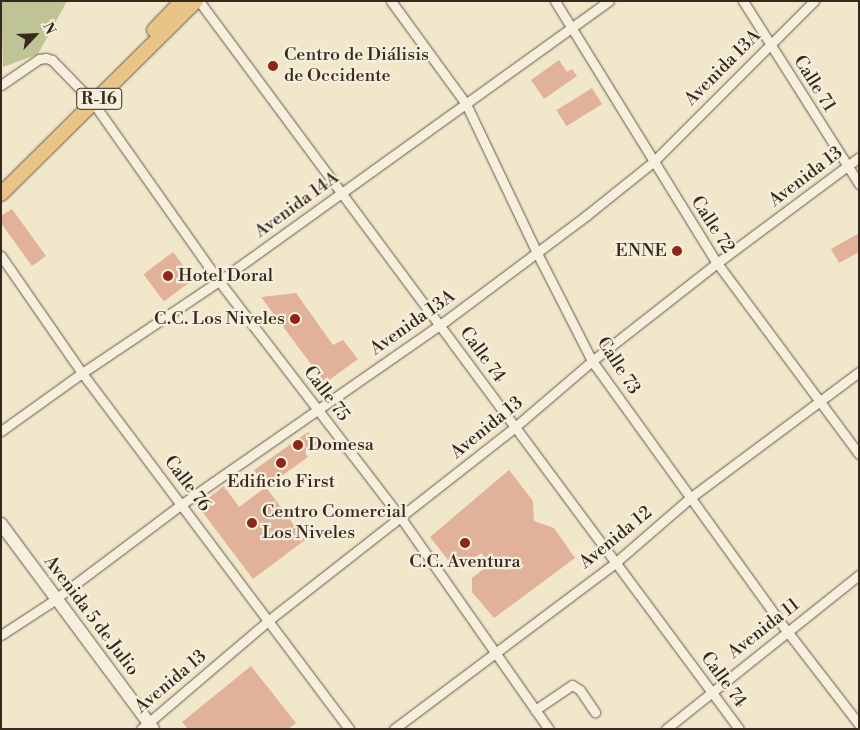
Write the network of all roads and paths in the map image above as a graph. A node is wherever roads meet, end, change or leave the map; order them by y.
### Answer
1 (182, 1) edge
2 (197, 1) edge
3 (391, 1) edge
4 (556, 1) edge
5 (608, 1) edge
6 (743, 1) edge
7 (814, 1) edge
8 (572, 29) junction
9 (770, 43) junction
10 (1, 85) edge
11 (91, 101) junction
12 (466, 104) junction
13 (859, 157) edge
14 (653, 162) junction
15 (847, 167) junction
16 (1, 184) edge
17 (859, 184) edge
18 (340, 193) junction
19 (1, 194) edge
20 (537, 253) junction
21 (1, 256) edge
22 (717, 263) junction
23 (219, 281) junction
24 (440, 325) junction
25 (592, 361) junction
26 (859, 372) edge
27 (82, 373) junction
28 (820, 400) junction
29 (317, 410) junction
30 (515, 427) junction
31 (1, 432) edge
32 (859, 454) edge
33 (690, 498) junction
34 (182, 504) junction
35 (400, 518) junction
36 (1, 524) edge
37 (1, 538) edge
38 (615, 563) junction
39 (859, 575) edge
40 (53, 601) junction
41 (269, 620) junction
42 (787, 631) junction
43 (1, 635) edge
44 (494, 652) junction
45 (712, 691) junction
46 (535, 710) junction
47 (595, 712) dead end
48 (859, 724) edge
49 (145, 727) edge
50 (349, 729) edge
51 (394, 729) edge
52 (549, 729) edge
53 (666, 729) edge
54 (738, 729) edge

1 - 11 main road, R-16
2 - 11 main road, R-16
2 - 18 street, Calle 74
3 - 12 street, Calle 73
4 - 8 street, Calle 72
5 - 8 street, Avenida 14A
6 - 9 street, Calle 71
7 - 9 street, Avenida 13A
8 - 12 street, Avenida 14A
8 - 14 street, Calle 72
9 - 14 street, Avenida 13A
9 - 15 street, Calle 71
10 - 11 street, Calle 75
11 - 16 main road, R-16
11 - 19 main road, R-16
11 - 23 street, Calle 75
12 - 18 street, Avenida 14A
12 - 20 street, Calle 73
13 - 15 street, Avenida 13
14 - 20 street, Avenida 13A
14 - 22 street, Calle 72
15 - 17 street, Calle 71
15 - 22 street, Avenida 13
18 - 23 street, Avenida 14A
18 - 24 street, Calle 74
20 - 24 street, Avenida 13A
20 - 25 street, Calle 73
21 - 27 street, Calle 76
22 - 25 street, Avenida 13
22 - 28 street, Calle 72
23 - 27 street, Avenida 14A
23 - 29 street, Calle 75
24 - 29 street, Avenida 13A
24 - 30 street, Calle 74
25 - 30 street, Avenida 13
25 - 33 street, Calle 73
26 - 28 street, Avenida 12
27 - 31 street, Avenida 14A
27 - 34 street, Calle 76
28 - 32 street, Calle 72
28 - 33 street, Avenida 12
29 - 34 street, Avenida 13A
29 - 35 street, Calle 75
30 - 35 street, Avenida 13
30 - 38 street, Calle 74
33 - 38 street, Avenida 12
33 - 42 street, Calle 73
34 - 40 street, Avenida 13A
34 - 41 street, Calle 76
35 - 41 street, Avenida 13
35 - 44 street, Calle 75
36 - 40 main road, Avenida 5 de Julio
37 - 40 main road, Avenida 5 de Julio
38 - 44 street, Avenida 12
38 - 45 street, Calle 74
39 - 42 street, Avenida 11
40 - 43 street, Avenida 13A
40 - 49 main road, Avenida 5 de Julio
41 - 49 street, Avenida 13
41 - 50 street, Calle 76
42 - 45 street, Avenida 11
42 - 48 street, Calle 73
44 - 46 street, Calle 75
44 - 51 street, Avenida 12
45 - 53 street, Avenida 11
45 - 54 street, Calle 74
46 - 47 street
46 - 52 street, Calle 75

